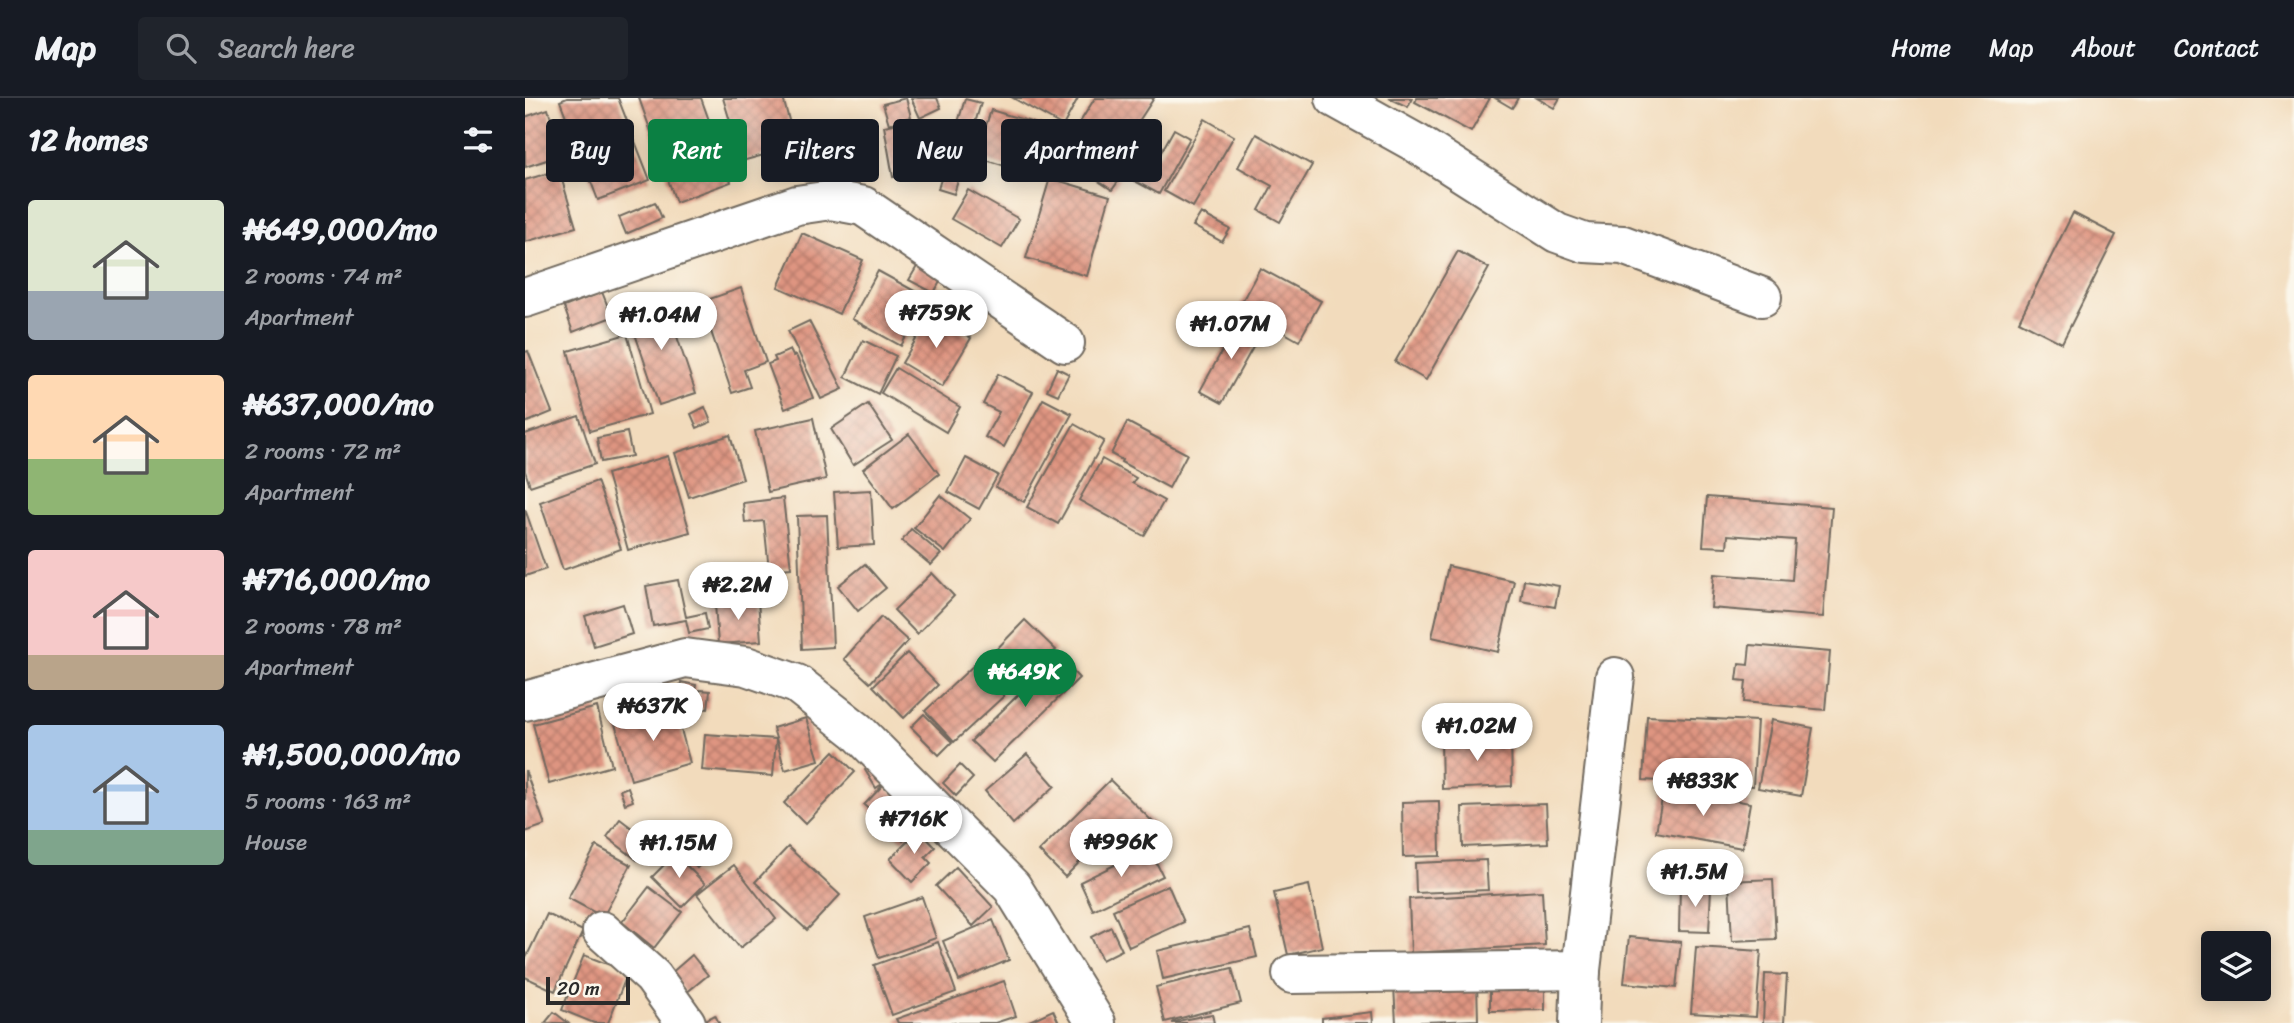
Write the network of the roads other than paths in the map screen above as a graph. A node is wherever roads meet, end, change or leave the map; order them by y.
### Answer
1 (1335, 98) edge
2 (1762, 297) dead end
3 (525, 298) edge
4 (1065, 343) dead end
5 (1615, 677) dead end
6 (525, 701) edge
7 (602, 931) dead end
8 (1581, 970) junction
9 (1292, 974) dead end
10 (686, 1023) edge
11 (1096, 1023) edge
12 (1579, 1023) edge

1 - 2 street
3 - 4 street
5 - 8 street
6 - 11 street
7 - 10 street
8 - 9 street
8 - 12 street

